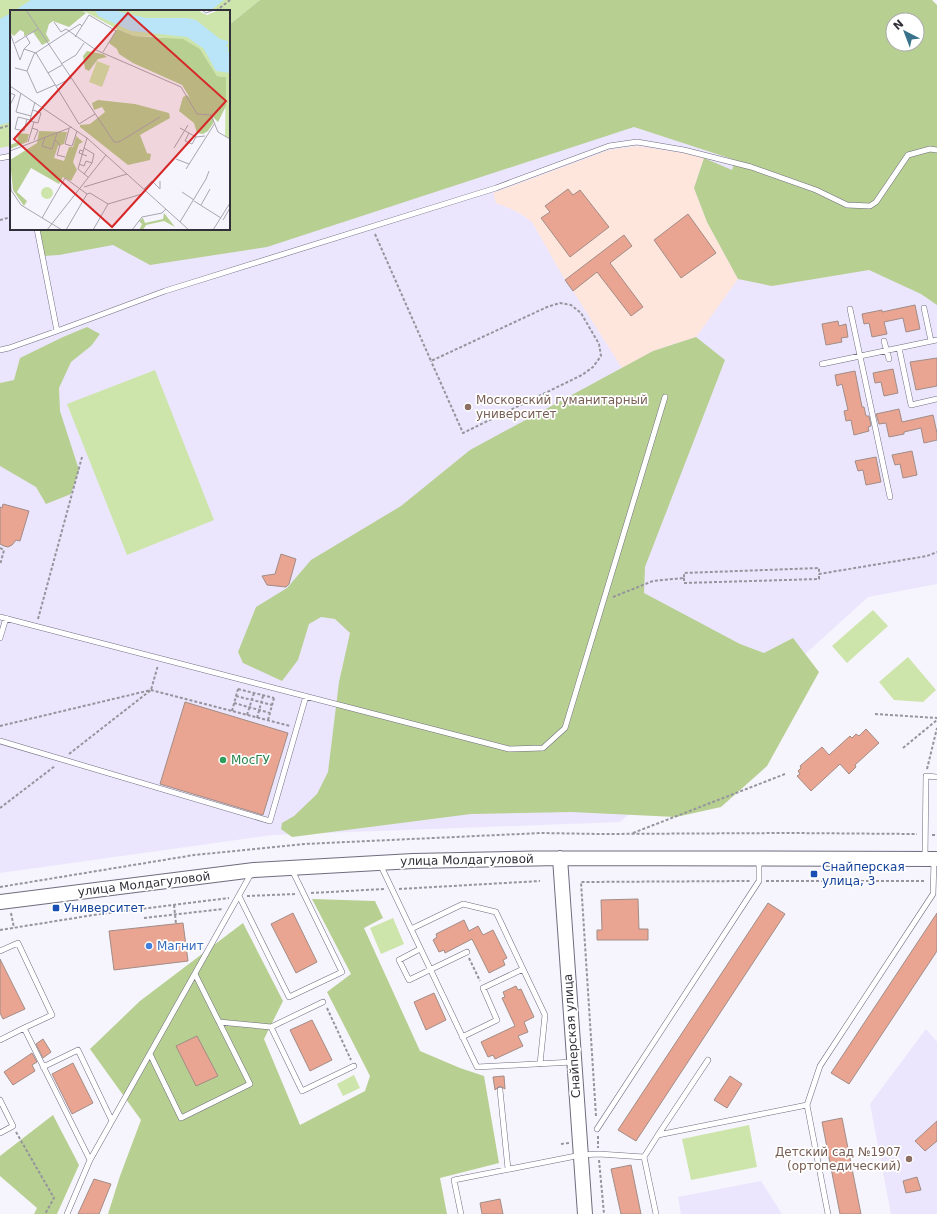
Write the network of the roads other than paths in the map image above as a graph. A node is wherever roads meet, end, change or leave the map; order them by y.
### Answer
1 (937, 150) edge
2 (10, 156) edge
3 (0, 158) edge
4 (37, 230) edge
5 (924, 308) dead end
6 (850, 309) dead end
7 (57, 331) junction
8 (937, 340) edge
9 (884, 341) dead end
10 (931, 341) junction
11 (899, 348) junction
12 (0, 350) edge
13 (886, 351) junction
14 (860, 356) junction
15 (888, 359) dead end
16 (822, 364) dead end
17 (665, 397) dead end
18 (937, 399) edge
19 (890, 498) dead end
20 (0, 617) edge
21 (6, 618) junction
22 (0, 638) edge
23 (306, 696) junction
24 (0, 741) edge
25 (937, 777) edge
26 (560, 858) junction
27 (759, 859) junction
28 (932, 859) edge
29 (380, 863) junction
30 (291, 868) junction
31 (254, 870) junction
32 (239, 896) junction
33 (0, 902) edge
34 (411, 929) junction
35 (420, 949) junction
36 (0, 951) edge
37 (467, 952) road end
38 (523, 969) junction
39 (430, 970) junction
40 (195, 974) junction
41 (324, 1002) road end
42 (219, 1022) junction
43 (271, 1027) junction
44 (24, 1028) junction
45 (462, 1037) junction
46 (0, 1040) edge
47 (150, 1054) junction
48 (708, 1060) dead end
49 (574, 1062) junction
50 (540, 1064) junction
51 (354, 1066) road end
52 (43, 1067) junction
53 (500, 1090) dead end
54 (0, 1100) edge
55 (807, 1105) junction
56 (112, 1121) junction
57 (597, 1128) road end
58 (0, 1133) edge
59 (658, 1135) junction
60 (581, 1155) junction
61 (644, 1157) junction
62 (90, 1160) junction
63 (508, 1169) junction
64 (67, 1214) edge
65 (461, 1214) edge
66 (585, 1214) edge
67 (656, 1214) edge
68 (828, 1214) edge

1 - 7 lane
2 - 3 lane
4 - 7 lane
5 - 10 lane
6 - 14 lane
7 - 12 lane
8 - 10 lane
9 - 13 lane
10 - 11 lane
11 - 13 lane
11 - 18 lane
13 - 14 lane
13 - 15 lane
14 - 16 lane
14 - 19 lane
17 - 23 lane
20 - 21 lane
21 - 22 lane
21 - 23 lane
23 - 24 lane
25 - 28 lane
26 - 27 street, улица Молдагуловой
26 - 29 street, улица Молдагуловой
26 - 49 street, Снайперская улица
27 - 28 street, улица Молдагуловой
27 - 57 lane
28 - 55 lane
29 - 30 street, улица Молдагуловой
29 - 34 lane
30 - 31 street, улица Молдагуловой
30 - 32 lane
31 - 32 lane
31 - 33 street, улица Молдагуловой
32 - 40 lane
34 - 35 lane
34 - 38 lane
35 - 39 lane
35 - 39 lane
36 - 44 lane
37 - 39 lane
38 - 45 lane
38 - 50 lane
39 - 45 lane
40 - 42 lane
40 - 47 lane
41 - 43 lane
42 - 43 lane
42 - 47 lane
43 - 51 lane
44 - 46 lane
44 - 52 lane
45 - 50 lane
47 - 56 lane
48 - 59 lane
49 - 50 lane
49 - 60 street, Снайперская улица
52 - 56 lane
52 - 62 lane
53 - 63 lane
54 - 58 lane
55 - 59 lane
55 - 68 lane
56 - 62 lane
59 - 61 lane
60 - 61 lane
60 - 63 lane
60 - 66 street, Снайперская улица
61 - 67 lane
62 - 64 lane
63 - 65 lane

